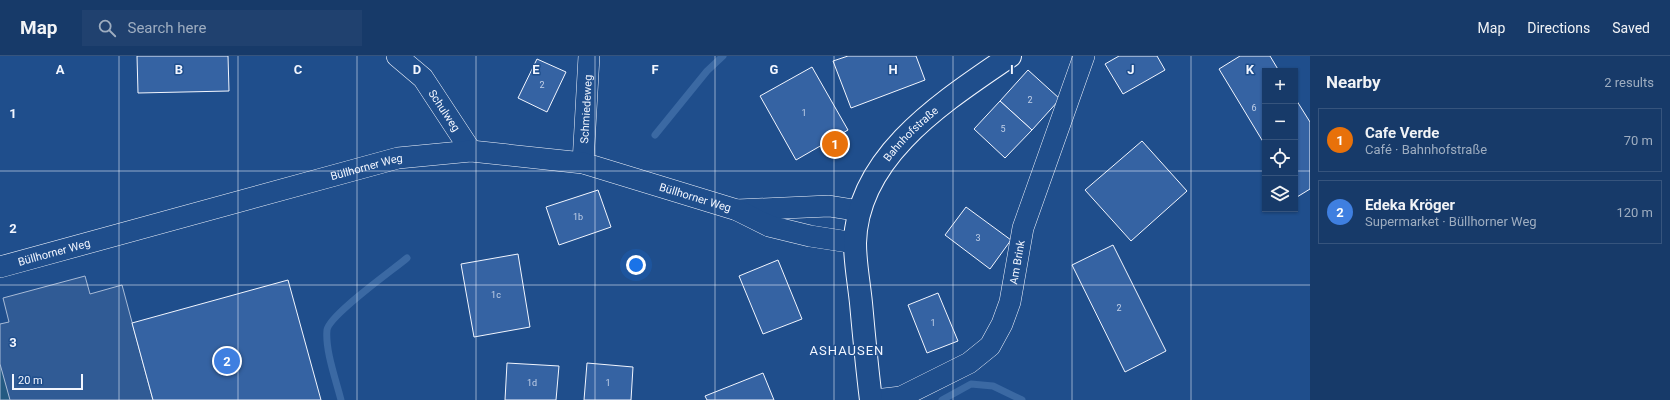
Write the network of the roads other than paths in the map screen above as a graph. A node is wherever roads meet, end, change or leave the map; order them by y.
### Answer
1 (397, 56) edge
2 (589, 56) edge
3 (1010, 56) edge
4 (1084, 56) edge
5 (471, 151) junction
6 (584, 163) junction
7 (737, 210) junction
8 (860, 211) junction
9 (856, 243) junction
10 (0, 267) edge
11 (870, 400) edge
12 (875, 400) edge

1 - 5 street, Schulweg
2 - 6 street, Schmiedeweg
3 - 8 street, Bahnhofstraße
4 - 12 street, Am Brink
5 - 6 street, Büllhorner Weg
5 - 10 street, Büllhorner Weg
6 - 7 street, Büllhorner Weg
7 - 8 street, Büllhorner Weg
7 - 9 street, Büllhorner Weg
8 - 9 street, Bahnhofstraße
9 - 11 street, Bahnhofstraße

